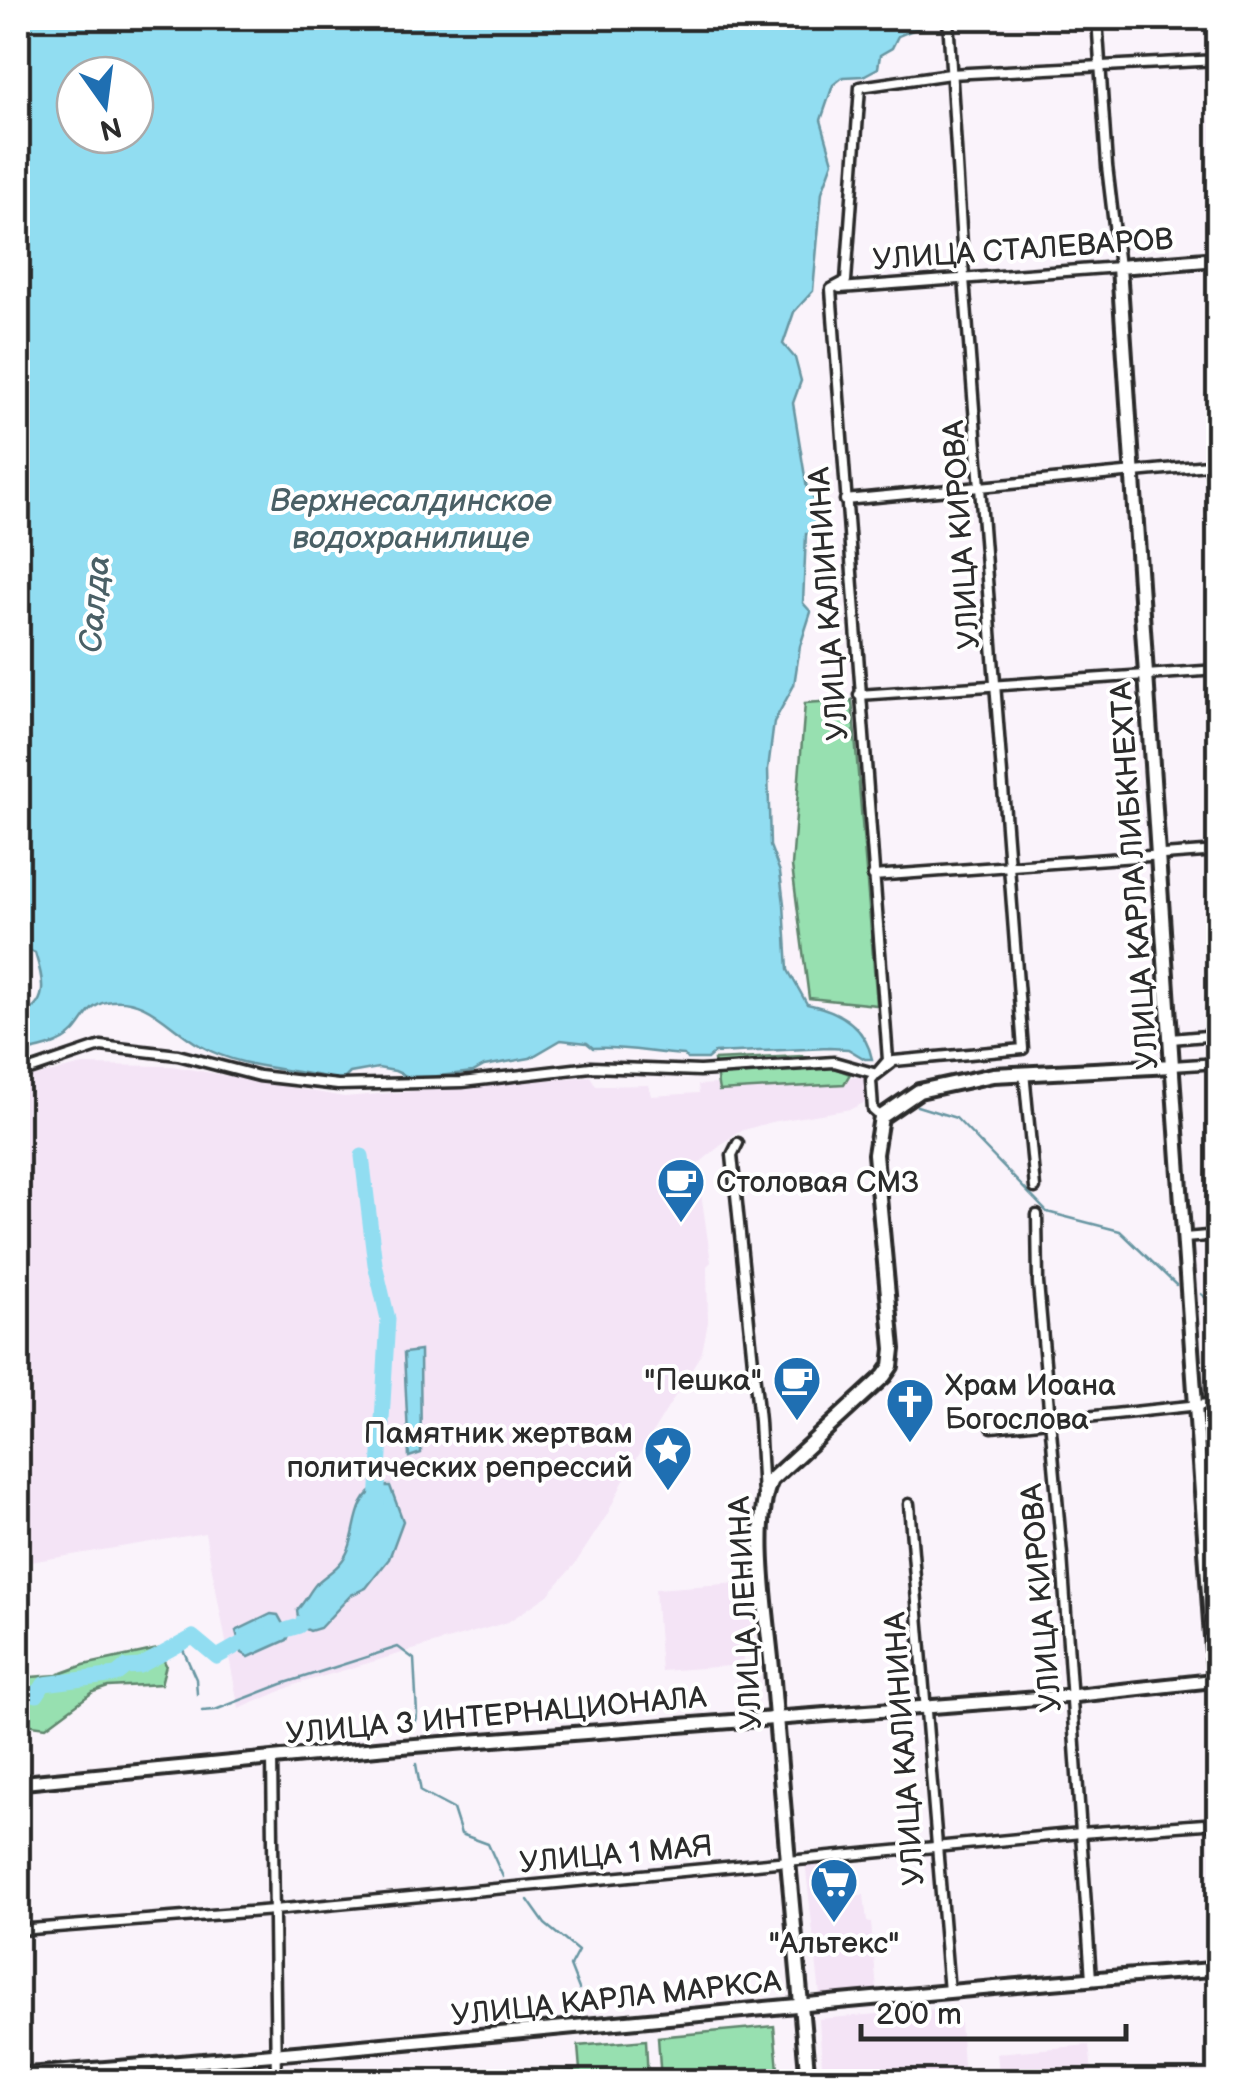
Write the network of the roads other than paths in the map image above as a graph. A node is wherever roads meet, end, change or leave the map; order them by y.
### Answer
1 (948, 18) edge
2 (1098, 18) edge
3 (1218, 60) edge
4 (1102, 65) junction
5 (950, 74) junction
6 (1218, 258) edge
7 (1118, 268) junction
8 (964, 278) junction
9 (831, 289) junction
10 (1218, 464) edge
11 (1132, 473) junction
12 (980, 486) junction
13 (845, 500) junction
14 (1218, 670) edge
15 (1144, 677) junction
16 (996, 688) junction
17 (859, 695) junction
18 (1218, 851) edge
19 (1159, 856) junction
20 (1010, 868) junction
21 (872, 876) junction
22 (1218, 1035) edge
23 (1171, 1039) junction
24 (1218, 1063) edge
25 (1172, 1066) junction
26 (1024, 1072) junction
27 (18, 1074) edge
28 (877, 1074) junction
29 (881, 1117) junction
30 (738, 1143) dead end
31 (1034, 1188) dead end
32 (1037, 1215) dead end
33 (1218, 1236) edge
34 (1186, 1238) junction
35 (1218, 1402) edge
36 (1196, 1404) junction
37 (1048, 1419) junction
38 (992, 1427) dead end
39 (763, 1498) junction
40 (909, 1504) dead end
41 (1217, 1680) edge
42 (1072, 1696) junction
43 (925, 1706) junction
44 (776, 1718) junction
45 (1218, 1731) edge
46 (272, 1759) junction
47 (18, 1782) edge
48 (1218, 1822) edge
49 (1081, 1832) junction
50 (935, 1847) junction
51 (786, 1862) junction
52 (274, 1910) junction
53 (18, 1930) edge
54 (1218, 1969) edge
55 (1090, 1978) junction
56 (949, 1992) junction
57 (800, 2005) junction
58 (275, 2056) junction
59 (18, 2075) edge
60 (276, 2082) edge
61 (808, 2082) edge

1 - 5 street, УЛИЦА КИРОВА
2 - 4 street, УЛИЦА КАРЛА ЛИБКНЕХТА
3 - 4 street
4 - 5 street
4 - 7 street, УЛИЦА КАРЛА ЛИБКНЕХТА
5 - 8 street, УЛИЦА КИРОВА
5 - 9 street, УЛИЦА КАЛИНИНА
6 - 7 main road, УЛИЦА СТАЛЕВАРОВ
7 - 8 street, УЛИЦА СТАЛЕВАРОВ
7 - 11 main road, УЛИЦА КАРЛА ЛИБКНЕХТА
8 - 9 street, УЛИЦА СТАЛЕВАРОВ
8 - 12 street, УЛИЦА КИРОВА
9 - 13 street, УЛИЦА КАЛИНИНА
10 - 11 street
11 - 12 street
11 - 15 main road, УЛИЦА КАРЛА ЛИБКНЕХТА
12 - 13 street
12 - 16 street, УЛИЦА КИРОВА
13 - 17 street, УЛИЦА КАЛИНИНА
14 - 15 street
15 - 16 street
15 - 19 main road, УЛИЦА КАРЛА ЛИБКНЕХТА
16 - 17 street
16 - 20 street, УЛИЦА КИРОВА
17 - 21 street, УЛИЦА КАЛИНИНА
18 - 19 street
19 - 20 street
19 - 23 main road, УЛИЦА КАРЛА ЛИБКНЕХТА
20 - 21 street
20 - 28 street, УЛИЦА КИРОВА
21 - 28 street, УЛИЦА КАЛИНИНА
22 - 23 street
23 - 25 main road, УЛИЦА КАРЛА ЛИБКНЕХТА
24 - 25 street
25 - 26 main road
25 - 34 main road, УЛИЦА КАРЛА ЛИБКНЕХТА
26 - 29 main road
26 - 31 street
27 - 28 street
28 - 29 street, УЛИЦА КАЛИНИНА
29 - 39 main road
30 - 39 street, УЛИЦА ЛЕНИНА
32 - 37 street, УЛИЦА КИРОВА
33 - 34 street
34 - 36 main road, УЛИЦА КАРЛА ЛИБКНЕХТА
35 - 36 street
36 - 37 street
36 - 41 main road, УЛИЦА КАРЛА ЛИБКНЕХТА
37 - 38 street
37 - 42 street, УЛИЦА КИРОВА
39 - 44 main road, УЛИЦА ЛЕНИНА
40 - 43 street, УЛИЦА КАЛИНИНА
41 - 42 main road, УЛИЦА 3 ИНТЕРНАЦИОНАЛА
41 - 45 main road, УЛИЦА КАРЛА ЛИБКНЕХТА
42 - 43 main road, УЛИЦА 3 ИНТЕРНАЦИОНАЛА
42 - 49 street, УЛИЦА КИРОВА
43 - 44 main road, УЛИЦА 3 ИНТЕРНАЦИОНАЛА
43 - 50 street, УЛИЦА КАЛИНИНА
44 - 46 main road, УЛИЦА 3 ИНТЕРНАЦИОНАЛА
44 - 51 main road, УЛИЦА ЛЕНИНА
46 - 47 main road, УЛИЦА 3 ИНТЕРНАЦИОНАЛА
46 - 52 street
48 - 49 street, УЛИЦА 1 МАЯ
49 - 50 street, УЛИЦА 1 МАЯ
49 - 55 street, УЛИЦА КИРОВА
50 - 51 street, УЛИЦА 1 МАЯ
50 - 56 street, УЛИЦА КАЛИНИНА
51 - 52 street, УЛИЦА 1 МАЯ
51 - 57 main road, УЛИЦА ЛЕНИНА
52 - 53 street, УЛИЦА 1 МАЯ
52 - 58 street
54 - 55 main road, УЛИЦА КАРЛА МАРКСА
55 - 56 main road, УЛИЦА КАРЛА МАРКСА
56 - 57 main road, УЛИЦА КАРЛА МАРКСА
57 - 58 main road, УЛИЦА КАРЛА МАРКСА
57 - 61 main road, УЛИЦА ЛЕНИНА
58 - 59 main road, УЛИЦА КАРЛА МАРКСА
58 - 60 street

